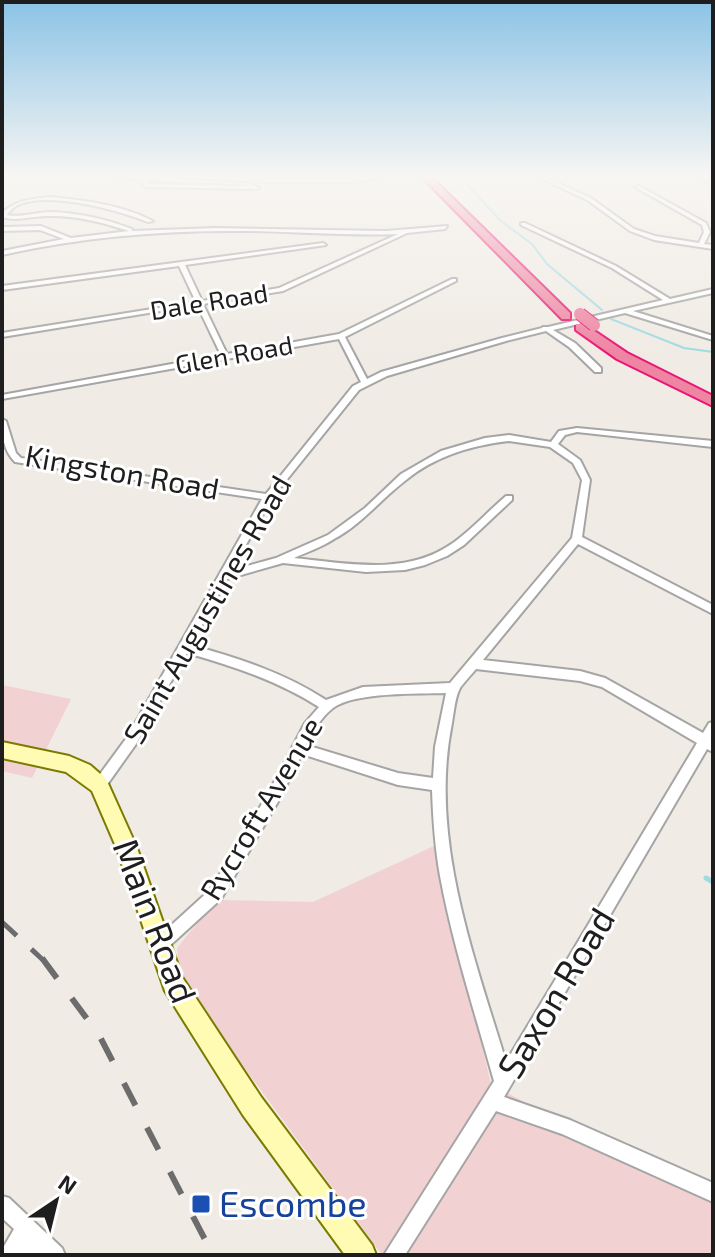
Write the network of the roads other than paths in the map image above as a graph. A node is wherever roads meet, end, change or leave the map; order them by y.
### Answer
1 (60, 236) edge
2 (105, 236) edge
3 (398, 236) edge
4 (485, 236) edge
5 (497, 236) edge
6 (548, 236) edge
7 (648, 236) edge
8 (705, 236) edge
9 (70, 240) junction
10 (323, 245) dead end
11 (701, 245) junction
12 (713, 247) edge
13 (2, 253) edge
14 (181, 264) junction
15 (454, 280) dead end
16 (2, 288) edge
17 (713, 291) edge
18 (667, 300) junction
19 (200, 304) junction
20 (625, 311) junction
21 (585, 322) junction
22 (545, 328) junction
23 (2, 335) edge
24 (341, 336) junction
25 (713, 338) edge
26 (225, 357) junction
27 (598, 370) dead end
28 (365, 382) junction
29 (713, 390) edge
30 (2, 397) edge
31 (713, 402) edge
32 (2, 421) edge
33 (713, 444) edge
34 (553, 445) junction
35 (268, 497) junction
36 (509, 498) dead end
37 (577, 539) junction
38 (280, 560) junction
39 (222, 577) junction
40 (713, 610) edge
41 (183, 647) junction
42 (475, 664) junction
43 (453, 688) junction
44 (326, 706) junction
45 (713, 727) edge
46 (708, 744) edge
47 (299, 748) junction
48 (2, 750) edge
49 (99, 785) junction
50 (440, 785) junction
51 (160, 945) junction
52 (503, 1082) junction
53 (492, 1101) junction
54 (713, 1193) edge
55 (2, 1205) edge
56 (31, 1241) edge
57 (10, 1255) edge
58 (55, 1255) edge
59 (362, 1255) edge
60 (394, 1255) edge

1 - 9 street
2 - 9 street
3 - 19 street, Dale Road
4 - 21 highway
5 - 21 highway
6 - 18 street
7 - 11 street
8 - 11 street
9 - 13 street
10 - 14 street
11 - 12 street
14 - 16 street
14 - 19 street
15 - 24 street, Glen Road
17 - 18 street, Saint Augustines Road
18 - 20 street, Saint Augustines Road
19 - 23 street, Dale Road
19 - 26 street
20 - 22 street, Saint Augustines Road
20 - 25 street
21 - 29 highway
21 - 31 highway
22 - 27 street
22 - 28 street, Saint Augustines Road
24 - 26 street, Glen Road
24 - 28 street
26 - 30 street, Glen Road
28 - 35 street, Saint Augustines Road
32 - 35 street, Kingston Road
33 - 34 street
34 - 37 street
34 - 38 street
35 - 39 street, Saint Augustines Road
36 - 38 street
37 - 40 street
37 - 42 street
38 - 39 street
39 - 41 street, Saint Augustines Road
41 - 44 street
41 - 49 street, Saint Augustines Road
42 - 43 street
42 - 46 street
43 - 44 street, Rycroft Avenue
43 - 50 street
44 - 47 street, Rycroft Avenue
45 - 46 street, Saxon Road
46 - 52 street, Saxon Road
47 - 50 street
47 - 51 street, Rycroft Avenue
48 - 49 main road
49 - 51 main road, Main Road
50 - 52 street
51 - 59 main road, Main Road
52 - 53 street, Saxon Road
53 - 54 street
53 - 60 street, Saxon Road
55 - 56 street
56 - 57 street
56 - 58 street

